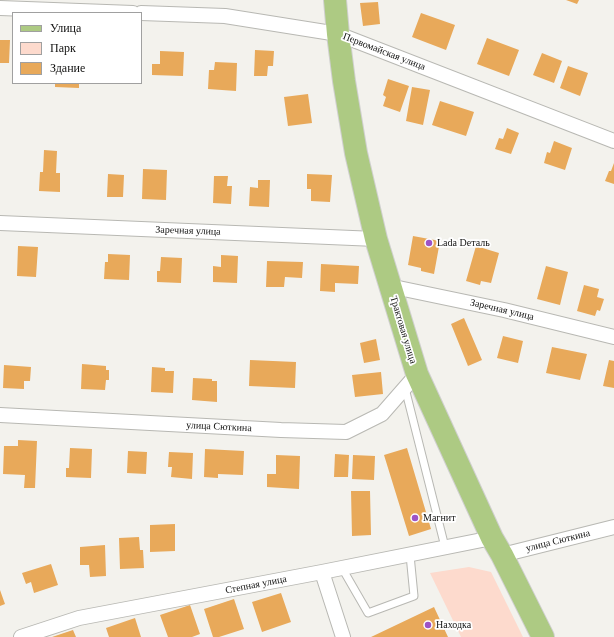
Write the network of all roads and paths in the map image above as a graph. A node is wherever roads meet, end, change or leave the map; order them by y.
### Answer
1 (335, 0) edge
2 (0, 8) edge
3 (106, 12) edge
4 (142, 13) edge
5 (338, 34) junction
6 (614, 141) edge
7 (0, 223) edge
8 (376, 239) junction
9 (390, 286) junction
10 (614, 337) edge
11 (411, 381) junction
12 (0, 415) edge
13 (614, 527) edge
14 (445, 547) junction
15 (497, 547) junction
16 (410, 554) junction
17 (342, 568) junction
18 (322, 572) junction
19 (21, 637) edge
20 (343, 637) edge
21 (543, 637) edge

1 - 5 main road, Трактовая улица
2 - 3 street
4 - 5 street, Первомайская улица
5 - 6 street, Первомайская улица
5 - 8 main road, Трактовая улица
7 - 8 street, Заречная улица
8 - 9 main road, Трактовая улица
9 - 10 street, Заречная улица
9 - 11 main road, Трактовая улица
11 - 12 street, улица Сюткина
11 - 14 lane
11 - 15 main road, Трактовая улица
13 - 15 street, улица Сюткина
14 - 15 street, Степная улица
14 - 16 street, Степная улица
15 - 21 main road, Трактовая улица
16 - 17 street, Степная улица
16 - 17 lane
17 - 18 street, Степная улица
18 - 19 street, Степная улица
18 - 20 street

